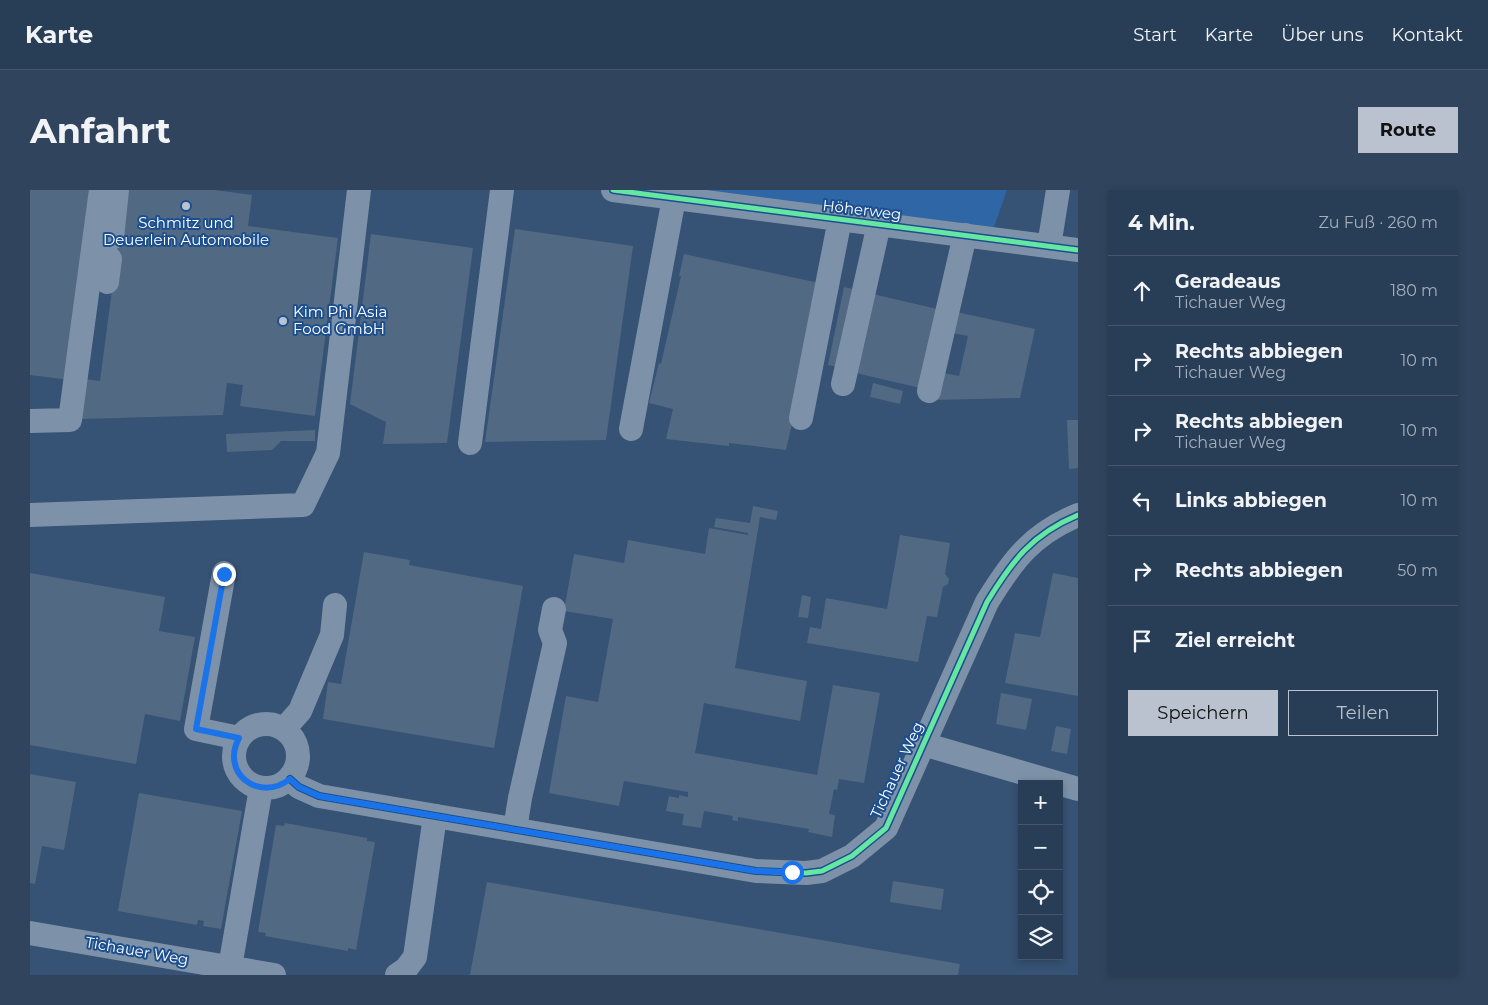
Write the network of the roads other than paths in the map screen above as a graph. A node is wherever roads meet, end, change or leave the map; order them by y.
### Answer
1 (101, 190) edge
2 (117, 190) edge
3 (359, 190) edge
4 (502, 190) edge
5 (613, 190) edge
6 (1058, 190) edge
7 (674, 198) junction
8 (735, 198) edge
9 (840, 219) junction
10 (878, 224) junction
11 (965, 236) junction
12 (1049, 246) junction
13 (1078, 250) edge
14 (107, 282) dead end
15 (843, 384) dead end
16 (929, 391) dead end
17 (801, 418) dead end
18 (30, 421) edge
19 (631, 430) dead end
20 (470, 443) dead end
21 (30, 515) edge
22 (1078, 515) edge
23 (224, 574) dead end
24 (336, 605) dead end
25 (554, 610) dead end
26 (284, 729) junction
27 (239, 738) junction
28 (923, 744) junction
29 (290, 779) junction
30 (261, 788) junction
31 (1078, 789) edge
32 (435, 816) junction
33 (515, 829) junction
34 (30, 933) edge
35 (230, 967) junction
36 (274, 975) edge
37 (397, 975) edge

1 - 18 street
2 - 14 street
3 - 21 street
4 - 20 street
5 - 7 street, Höherweg
6 - 12 street
7 - 8 street, Höherweg
7 - 19 street
8 - 9 street, Höherweg
9 - 10 street, Höherweg
9 - 17 street
10 - 11 street, Höherweg
10 - 15 street
11 - 12 street, Höherweg
11 - 16 street
12 - 13 street, Höherweg
22 - 28 street, Tichauer Weg
23 - 27 street
24 - 26 street
25 - 33 street
26 - 27 street
26 - 29 street
27 - 30 street
28 - 31 street
28 - 33 street, Tichauer Weg
29 - 30 street
29 - 32 street, Tichauer Weg
30 - 35 street
32 - 33 street, Tichauer Weg
32 - 37 street
34 - 35 street, Tichauer Weg
35 - 36 street, Tichauer Weg

